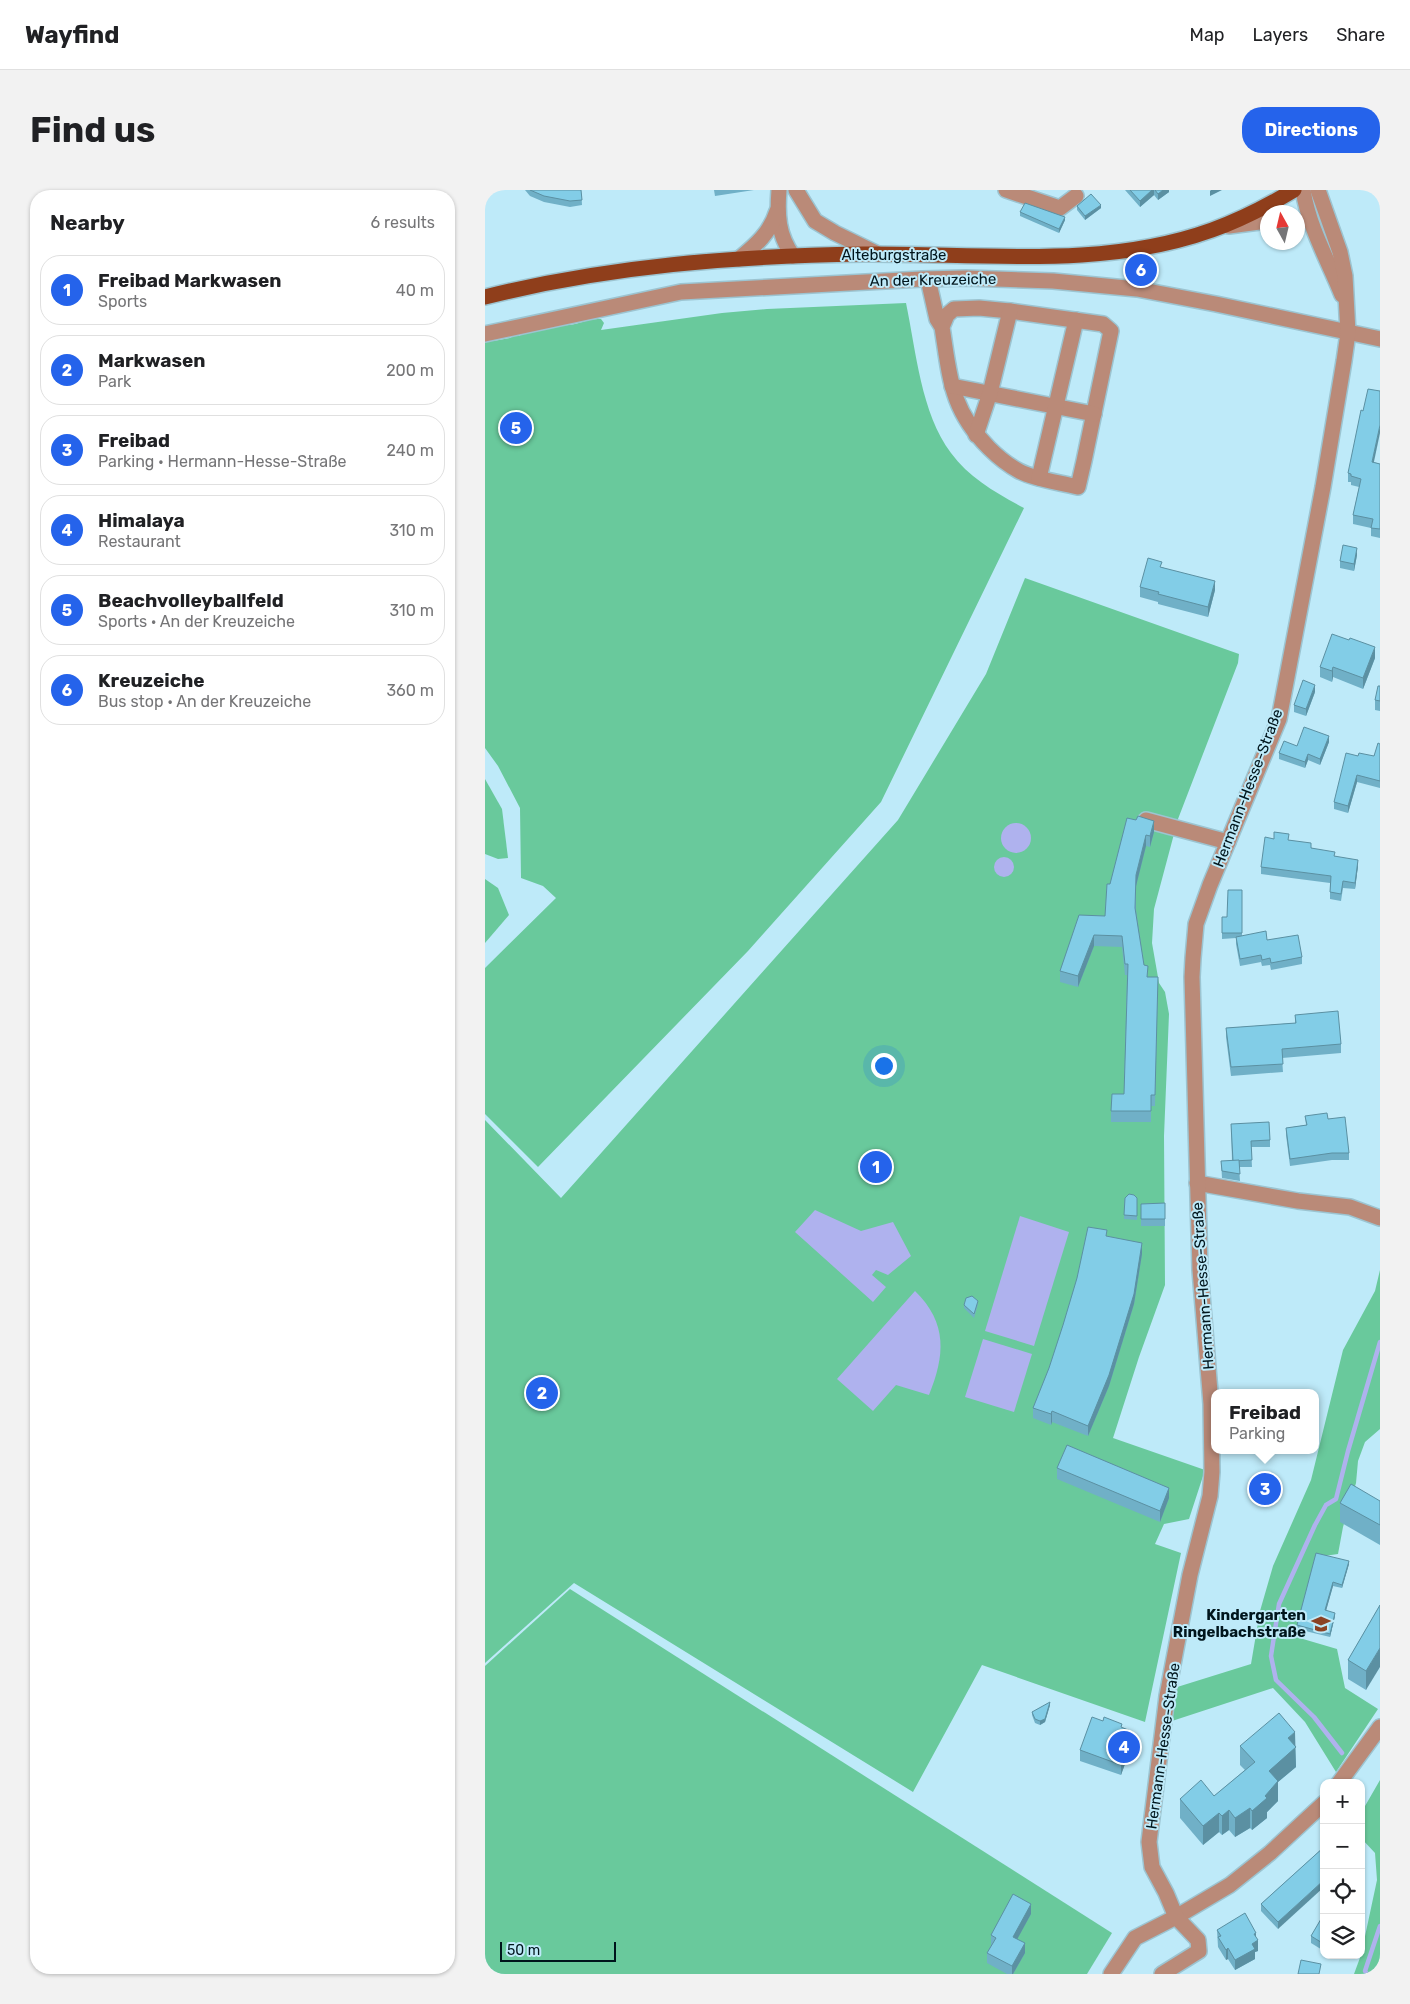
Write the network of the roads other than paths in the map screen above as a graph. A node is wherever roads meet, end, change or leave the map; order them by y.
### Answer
1 (779, 190) edge
2 (796, 190) edge
3 (1006, 190) edge
4 (1295, 190) edge
5 (1303, 190) edge
6 (1319, 190) edge
7 (1077, 196) dead end
8 (777, 210) junction
9 (1260, 222) edge
10 (1213, 229) junction
11 (1305, 230) edge
12 (1315, 236) junction
13 (878, 254) junction
14 (793, 256) junction
15 (739, 259) junction
16 (928, 279) junction
17 (485, 297) edge
18 (1347, 306) junction
19 (1010, 311) junction
20 (1076, 320) junction
21 (942, 327) junction
22 (1348, 333) junction
23 (485, 334) edge
24 (1380, 339) edge
25 (952, 386) junction
26 (990, 393) junction
27 (1057, 406) junction
28 (1094, 414) junction
29 (976, 435) junction
30 (1039, 478) junction
31 (1146, 820) edge
32 (1228, 842) junction
33 (1197, 1183) junction
34 (1380, 1218) edge
35 (1380, 1727) edge
36 (1342, 1779) edge
37 (1320, 1808) edge
38 (1176, 1917) junction
39 (1111, 1974) edge
40 (1162, 1974) edge

1 - 8 street
2 - 13 street
3 - 7 street
4 - 10 main road, Alteburgstraße
5 - 12 street, Hermann-Hesse-Straße
6 - 18 street, Hermann-Hesse-Straße
8 - 14 street
8 - 15 street
9 - 10 street
10 - 13 main road, Alteburgstraße
11 - 12 street
12 - 18 street, Hermann-Hesse-Straße
13 - 14 main road, Alteburgstraße
14 - 15 main road, Alteburgstraße
15 - 17 main road, Alteburgstraße
16 - 21 street
16 - 22 street, An der Kreuzeiche
16 - 23 street, An der Kreuzeiche
18 - 22 street, Hermann-Hesse-Straße
19 - 20 street
19 - 21 street
19 - 26 street
20 - 27 street
20 - 28 street
21 - 25 street
22 - 24 street, An der Kreuzeiche
22 - 32 street, Hermann-Hesse-Straße
25 - 26 street
25 - 29 street
26 - 27 street
26 - 29 street
27 - 28 street
27 - 30 street
28 - 30 street
29 - 30 street
31 - 32 street
32 - 33 street, Hermann-Hesse-Straße
33 - 34 street, Hermann-Hesse-Straße
33 - 38 street, Hermann-Hesse-Straße
35 - 36 street
37 - 38 street
38 - 39 street
38 - 40 street

